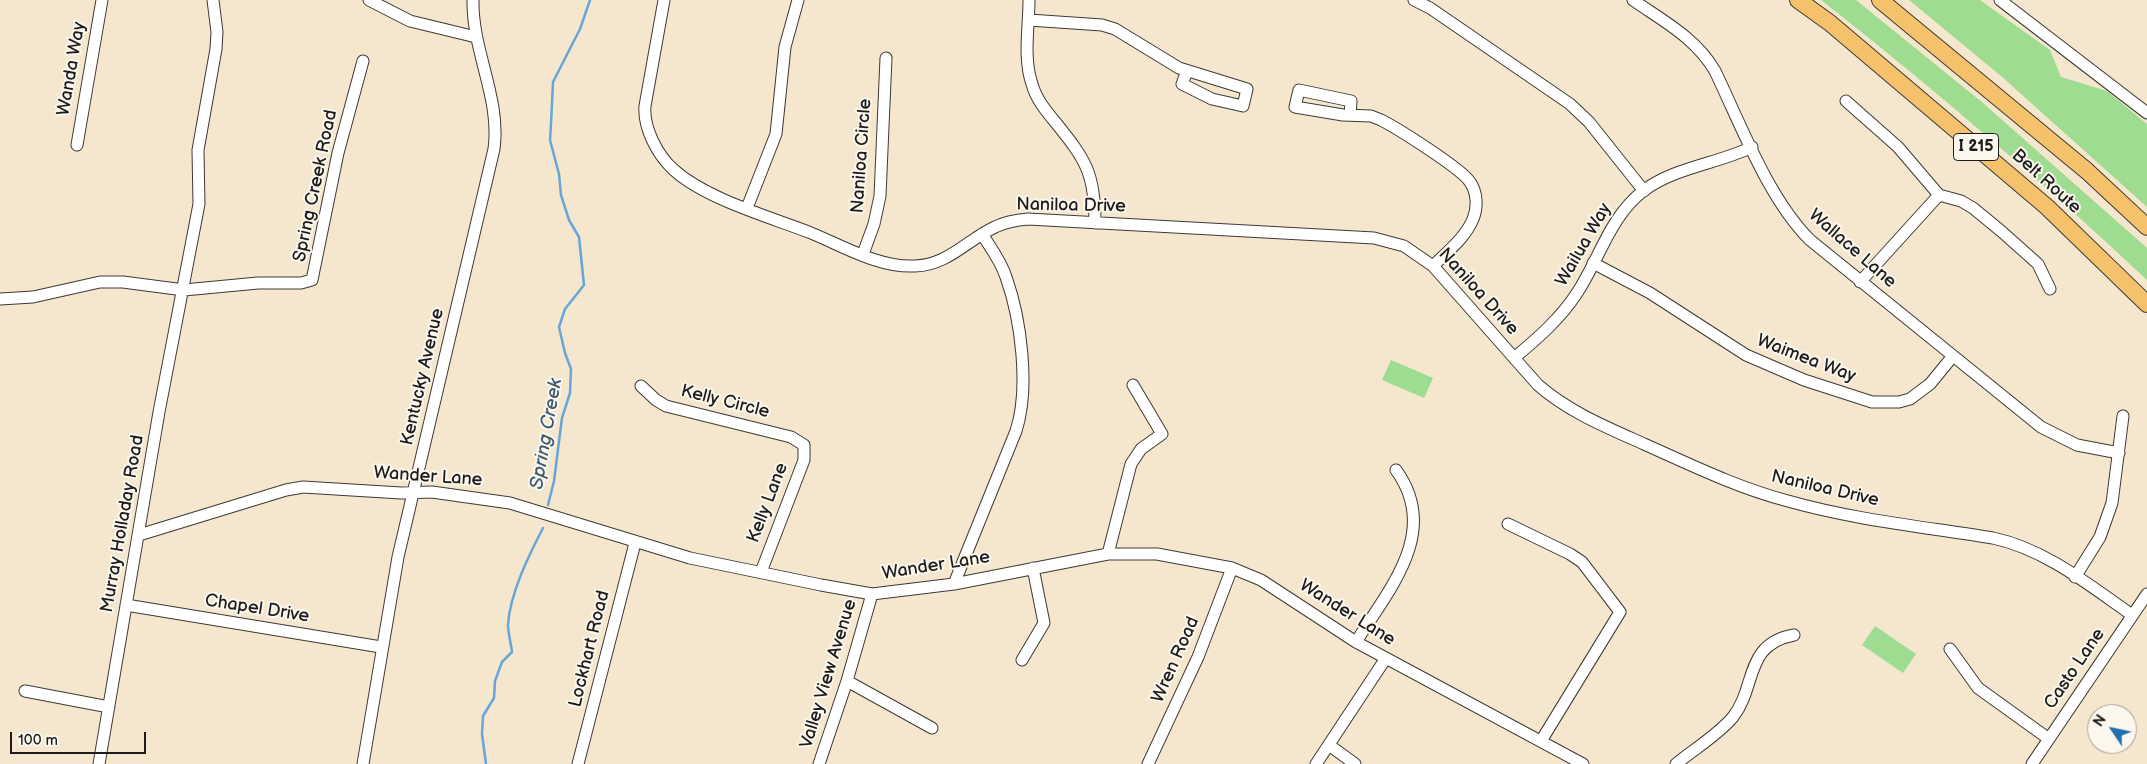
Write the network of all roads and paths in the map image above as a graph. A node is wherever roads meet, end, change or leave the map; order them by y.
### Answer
1 (102, 0) edge
2 (213, 0) edge
3 (369, 0) edge
4 (473, 0) edge
5 (664, 0) edge
6 (798, 0) edge
7 (1029, 0) edge
8 (1414, 0) edge
9 (1633, 0) edge
10 (1798, 0) edge
11 (1880, 0) edge
12 (2000, 0) edge
13 (1029, 20) junction
14 (476, 37) junction
15 (886, 58) dead end
16 (362, 61) dead end
17 (1183, 70) junction
18 (1846, 101) dead end
19 (2147, 112) edge
20 (1350, 116) dead end
21 (77, 145) dead end
22 (1752, 147) junction
23 (1644, 191) junction
24 (1939, 195) junction
25 (747, 208) junction
26 (1095, 223) junction
27 (2147, 227) edge
28 (982, 234) junction
29 (863, 254) junction
30 (1593, 263) junction
31 (1433, 266) junction
32 (1860, 282) junction
33 (2050, 288) dead end
34 (184, 290) junction
35 (0, 299) edge
36 (2147, 304) edge
37 (1953, 356) junction
38 (1514, 358) junction
39 (1133, 385) dead end
40 (641, 386) dead end
41 (2123, 416) dead end
42 (804, 445) joint
43 (2119, 453) junction
44 (1396, 470) dead end
45 (414, 491) junction
46 (1508, 524) dead end
47 (139, 535) junction
48 (635, 543) junction
49 (1108, 554) junction
50 (1033, 568) junction
51 (1232, 568) junction
52 (761, 572) junction
53 (2075, 577) junction
54 (954, 584) junction
55 (872, 594) junction
56 (2147, 594) edge
57 (126, 604) junction
58 (2132, 615) junction
59 (1794, 635) dead end
60 (1356, 642) junction
61 (381, 647) junction
62 (1950, 650) dead end
63 (1386, 658) junction
64 (1022, 660) dead end
65 (847, 681) junction
66 (25, 691) dead end
67 (109, 707) junction
68 (932, 728) dead end
69 (2049, 739) junction
70 (1541, 741) junction
71 (1329, 745) junction
72 (99, 764) edge
73 (363, 764) edge
74 (578, 764) edge
75 (819, 764) edge
76 (1148, 764) edge
77 (1316, 764) edge
78 (1355, 764) edge
79 (1583, 764) edge
80 (1676, 764) edge
81 (2032, 764) edge

1 - 21 street, Wanda Way
2 - 34 street, Murray Holladay Road
3 - 14 street
4 - 14 street, Kentucky Avenue
5 - 25 street, Naniloa Drive
6 - 25 street
7 - 13 street
8 - 23 street
9 - 22 street, Wallace Lane
10 - 36 highway, Belt Route / I 215
11 - 27 highway, Belt Route
12 - 19 street
13 - 17 street
13 - 26 street
14 - 45 street, Kentucky Avenue
15 - 29 street, Naniloa Circle
16 - 34 street, Spring Creek Road
17 - 17 street
18 - 24 street
20 - 31 street
22 - 23 street, Wailua Way
22 - 32 street, Wallace Lane
23 - 30 street, Wailua Way
24 - 32 street
24 - 33 street
25 - 29 street, Naniloa Drive
26 - 28 street, Naniloa Drive
26 - 31 street, Naniloa Drive
28 - 29 street, Naniloa Drive
28 - 54 street
30 - 37 street, Waimea Way
30 - 38 street, Wailua Way
31 - 38 street, Naniloa Drive
32 - 37 street, Wallace Lane
34 - 35 street
34 - 47 street, Murray Holladay Road
37 - 43 street, Wallace Lane
38 - 53 street, Naniloa Drive
39 - 49 street
40 - 42 street, Kelly Circle
41 - 43 street
42 - 52 street, Kelly Lane
43 - 53 street
44 - 60 street
45 - 47 street, Wander Lane
45 - 48 street, Wander Lane
45 - 61 street, Kentucky Avenue
46 - 70 street
47 - 57 street, Murray Holladay Road
48 - 52 street, Wander Lane
48 - 74 street, Lockhart Road
49 - 50 street, Wander Lane
49 - 51 street, Wander Lane
50 - 54 street, Wander Lane
50 - 64 street
51 - 60 street, Wander Lane
51 - 76 street, Wren Road
52 - 55 street, Wander Lane
53 - 58 street, Naniloa Drive
54 - 55 street, Wander Lane
55 - 65 street, Valley View Avenue
56 - 58 street, Casto Lane
57 - 61 street, Chapel Drive
57 - 67 street, Murray Holladay Road
58 - 69 street, Casto Lane
59 - 80 street
60 - 63 street, Wander Lane
61 - 73 street, Kentucky Avenue
62 - 69 street
63 - 70 street, Wander Lane
63 - 71 street
65 - 68 street
65 - 75 street, Valley View Avenue
66 - 67 street
67 - 72 street, Murray Holladay Road
69 - 81 street, Casto Lane
70 - 79 street, Wander Lane
71 - 77 street
71 - 78 street

